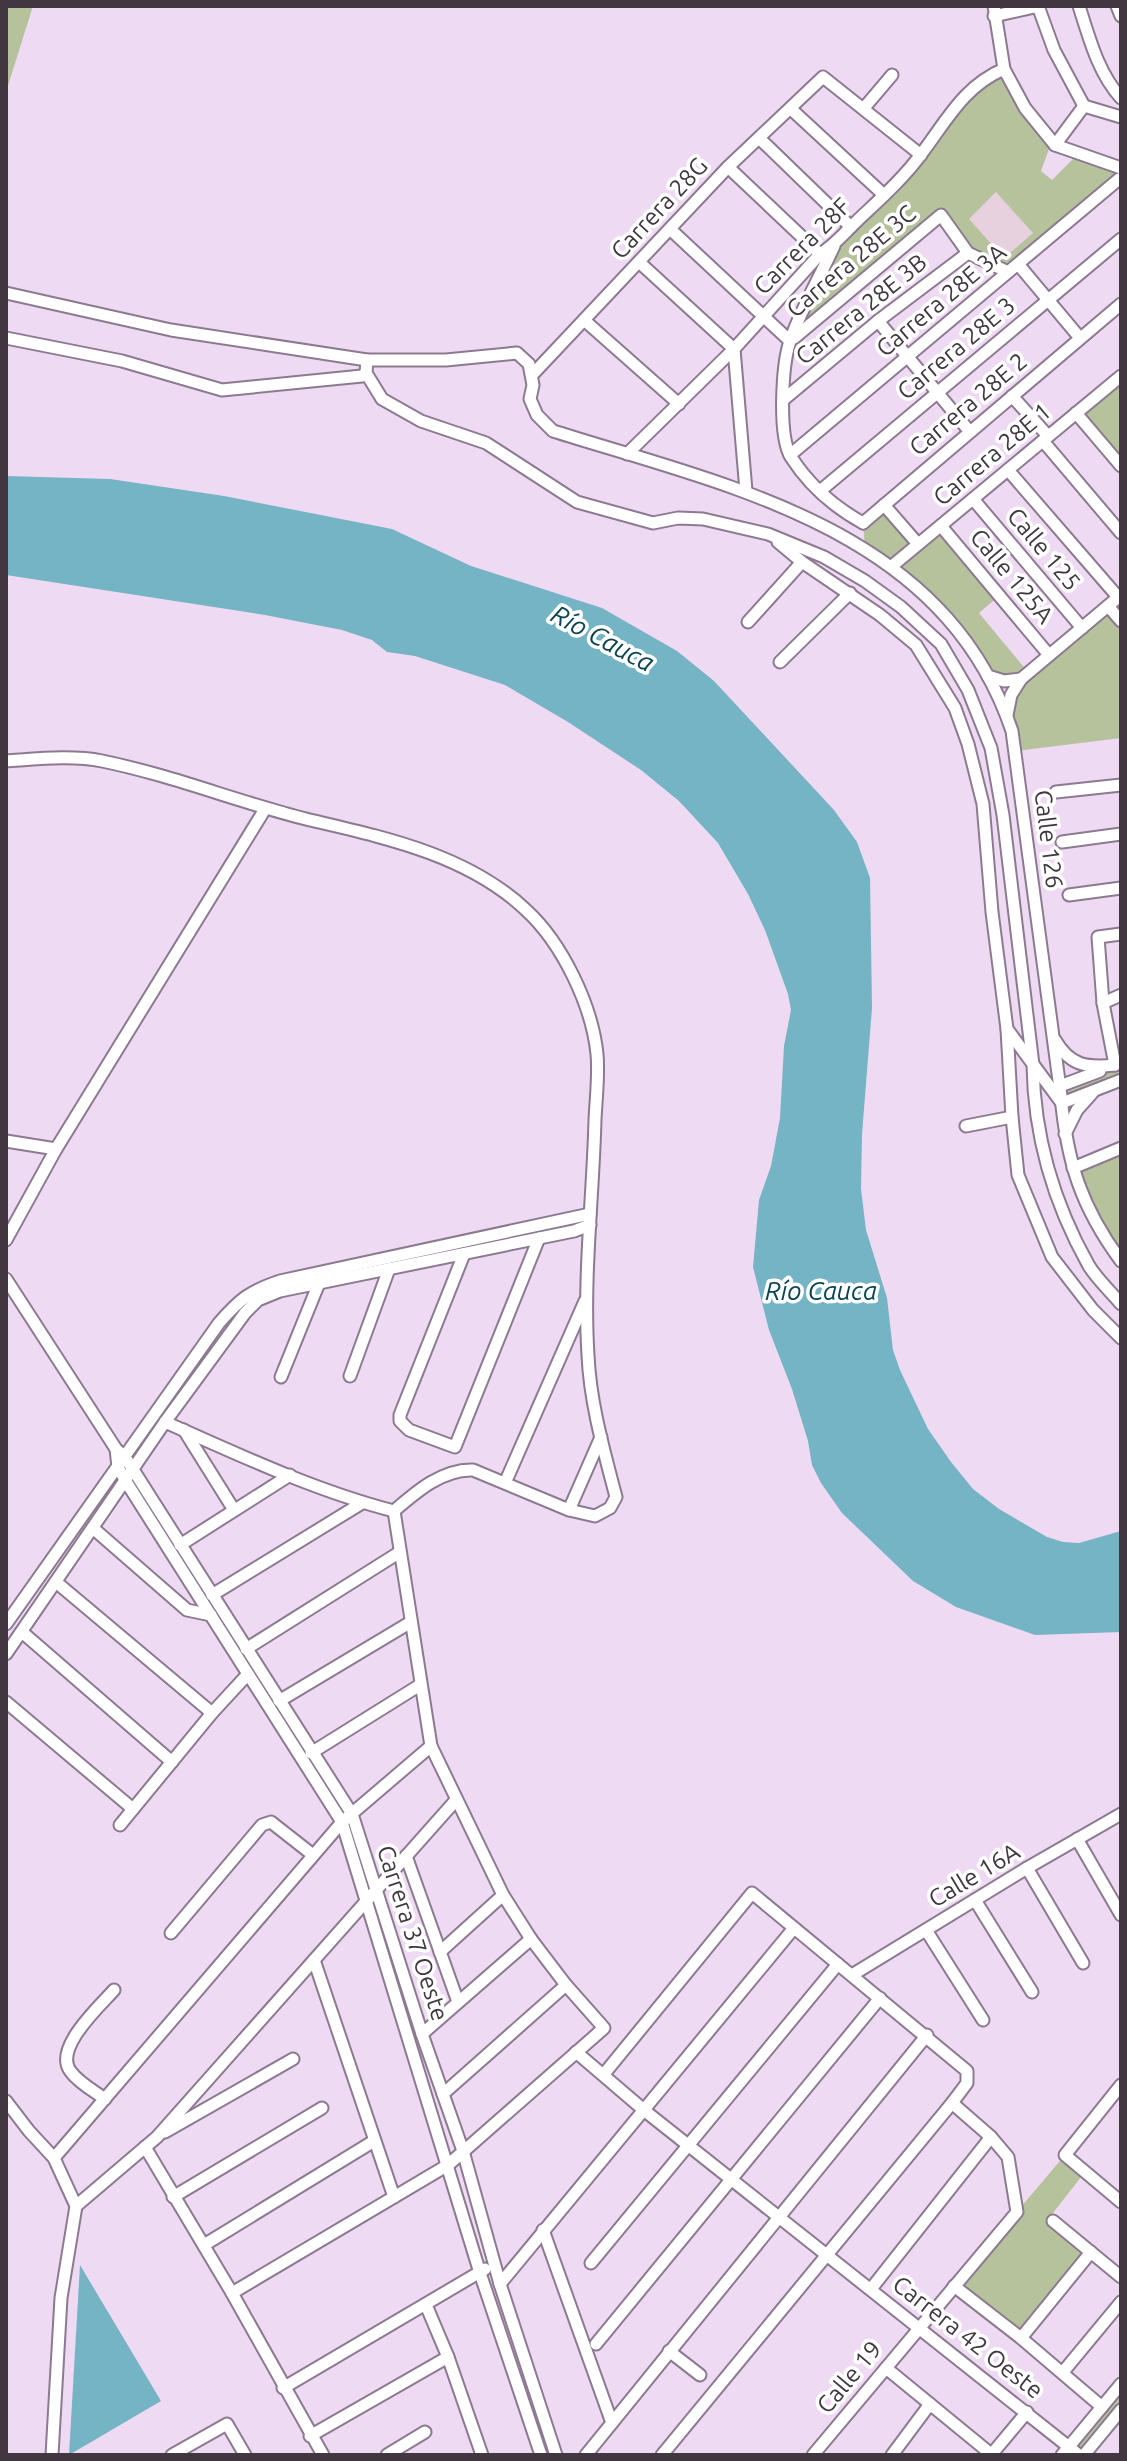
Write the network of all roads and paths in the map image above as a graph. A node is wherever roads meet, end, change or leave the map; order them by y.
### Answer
1 (1038, 6) edge
2 (1079, 6) edge
3 (1117, 6) edge
4 (994, 11) edge
5 (1121, 16) edge
6 (1004, 69) junction
7 (892, 75) dead end
8 (1121, 98) edge
9 (1084, 106) junction
10 (864, 108) junction
11 (791, 109) junction
12 (1121, 117) edge
13 (760, 139) junction
14 (1055, 145) junction
15 (921, 155) junction
16 (728, 167) junction
17 (1121, 174) edge
18 (884, 195) junction
19 (851, 227) junction
20 (670, 229) junction
21 (1121, 239) edge
22 (835, 246) junction
23 (968, 253) junction
24 (820, 254) junction
25 (639, 262) junction
26 (1013, 268) junction
27 (6, 293) edge
28 (1048, 300) junction
29 (1121, 304) edge
30 (763, 317) junction
31 (584, 320) junction
32 (878, 321) junction
33 (6, 338) edge
34 (1080, 338) junction
35 (790, 341) junction
36 (734, 349) junction
37 (908, 357) junction
38 (366, 366) junction
39 (532, 375) junction
40 (1121, 376) edge
41 (937, 392) junction
42 (1012, 396) junction
43 (783, 400) junction
44 (679, 404) junction
45 (1076, 413) junction
46 (970, 432) junction
47 (1046, 438) junction
48 (627, 454) junction
49 (790, 455) junction
50 (1121, 466) edge
51 (1008, 470) junction
52 (746, 491) junction
53 (820, 491) junction
54 (973, 499) junction
55 (884, 505) junction
56 (863, 523) junction
57 (941, 526) junction
58 (1121, 533) edge
59 (768, 534) junction
60 (918, 544) junction
61 (865, 547) junction
62 (802, 562) junction
63 (892, 566) junction
64 (850, 593) junction
65 (1120, 596) edge
66 (1108, 606) junction
67 (1121, 621) edge
68 (748, 622) dead end
69 (1082, 628) junction
70 (1049, 655) junction
71 (780, 662) dead end
72 (988, 676) junction
73 (1021, 679) junction
74 (1007, 716) junction
75 (6, 761) edge
76 (1121, 785) edge
77 (1056, 792) dead end
78 (265, 809) junction
79 (1121, 834) edge
80 (1062, 842) dead end
81 (1121, 888) edge
82 (1069, 895) dead end
83 (1121, 934) edge
84 (1121, 995) edge
85 (1103, 1003) junction
86 (1007, 1029) junction
87 (1053, 1036) junction
88 (1118, 1064) edge
89 (1033, 1065) junction
90 (1121, 1080) edge
91 (1060, 1086) junction
92 (1095, 1091) junction
93 (1062, 1103) junction
94 (1012, 1117) junction
95 (966, 1126) dead end
96 (1065, 1134) junction
97 (6, 1141) edge
98 (1121, 1148) edge
99 (56, 1149) junction
100 (1073, 1168) junction
101 (590, 1219) junction
102 (539, 1238) junction
103 (6, 1240) edge
104 (464, 1254) junction
105 (1121, 1261) edge
106 (389, 1269) junction
107 (6, 1279) edge
108 (319, 1283) junction
109 (587, 1297) junction
110 (1121, 1304) edge
111 (1121, 1338) edge
112 (350, 1376) dead end
113 (281, 1377) dead end
114 (165, 1422) junction
115 (184, 1430) junction
116 (601, 1437) junction
117 (119, 1457) junction
118 (132, 1469) junction
119 (290, 1475) junction
120 (125, 1480) junction
121 (505, 1483) junction
122 (362, 1503) junction
123 (234, 1510) junction
124 (569, 1510) junction
125 (394, 1511) junction
126 (94, 1529) junction
127 (180, 1545) junction
128 (400, 1552) junction
129 (56, 1582) junction
130 (212, 1595) junction
131 (211, 1615) junction
132 (411, 1622) junction
133 (6, 1624) edge
134 (22, 1632) junction
135 (246, 1649) junction
136 (6, 1654) edge
137 (248, 1674) junction
138 (420, 1685) junction
139 (279, 1701) junction
140 (6, 1702) edge
141 (212, 1713) junction
142 (431, 1746) junction
143 (311, 1753) junction
144 (172, 1762) junction
145 (456, 1800) junction
146 (133, 1809) junction
147 (352, 1814) junction
148 (1121, 1814) edge
149 (342, 1822) junction
150 (120, 1825) dead end
151 (1077, 1839) junction
152 (313, 1855) junction
153 (406, 1856) junction
154 (1027, 1868) junction
155 (376, 1890) junction
156 (503, 1895) junction
157 (975, 1900) junction
158 (366, 1904) junction
159 (1121, 1915) edge
160 (794, 1928) junction
161 (926, 1930) junction
162 (171, 1933) dead end
163 (531, 1939) junction
164 (440, 1952) junction
165 (314, 1960) junction
166 (1083, 1963) dead end
167 (838, 1964) junction
168 (852, 1975) junction
169 (566, 1985) junction
170 (114, 1990) dead end
171 (1032, 1992) dead end
172 (880, 1998) junction
173 (458, 2002) junction
174 (983, 2020) dead end
175 (422, 2034) junction
176 (927, 2035) junction
177 (576, 2052) junction
178 (293, 2059) dead end
179 (604, 2074) junction
180 (1121, 2085) edge
181 (443, 2094) junction
182 (105, 2099) junction
183 (6, 2101) edge
184 (952, 2103) junction
185 (322, 2108) dead end
186 (645, 2111) junction
187 (157, 2137) junction
188 (991, 2137) junction
189 (374, 2141) junction
190 (690, 2145) junction
191 (145, 2147) junction
192 (463, 2151) junction
193 (54, 2158) junction
194 (448, 2165) junction
195 (732, 2180) junction
196 (173, 2197) junction
197 (394, 2197) junction
198 (1121, 2202) edge
199 (76, 2206) junction
200 (779, 2218) junction
201 (1053, 2221) dead end
202 (543, 2230) junction
203 (204, 2245) junction
204 (1091, 2252) junction
205 (828, 2256) junction
206 (494, 2261) junction
207 (591, 2263) dead end
208 (480, 2273) junction
209 (1121, 2277) edge
210 (500, 2284) junction
211 (954, 2286) junction
212 (871, 2289) junction
213 (232, 2293) junction
214 (1121, 2302) edge
215 (426, 2305) junction
216 (919, 2328) junction
217 (1021, 2338) junction
218 (596, 2344) dead end
219 (669, 2351) junction
220 (448, 2357) junction
221 (886, 2368) junction
222 (1063, 2372) junction
223 (700, 2375) dead end
224 (1121, 2384) edge
225 (283, 2388) junction
226 (930, 2404) junction
227 (1102, 2407) junction
228 (1121, 2410) edge
229 (1027, 2412) junction
230 (612, 2423) junction
231 (425, 2432) dead end
232 (310, 2436) junction
233 (1074, 2453) edge
234 (52, 2455) edge
235 (172, 2455) edge
236 (245, 2455) edge
237 (323, 2455) edge
238 (387, 2455) edge
239 (482, 2455) edge
240 (541, 2455) edge
241 (556, 2455) edge
242 (586, 2455) edge
243 (662, 2455) edge
244 (813, 2455) edge
245 (892, 2455) edge
246 (991, 2455) edge

1 - 4 street
1 - 9 street
2 - 8 street
3 - 5 street
4 - 6 street
6 - 14 street
6 - 15 street, Carrera 28F
7 - 10 street
9 - 12 street
9 - 14 street
10 - 11 street, Carrera 28G
10 - 15 street
11 - 13 street, Carrera 28G
11 - 18 street
13 - 16 street, Carrera 28G
13 - 19 street
14 - 17 street
15 - 18 street, Carrera 28F
16 - 20 street, Carrera 28G
16 - 24 street
17 - 26 street, Carrera 28E 3A
18 - 19 street, Carrera 28F
19 - 22 street, Carrera 28F
20 - 25 street, Carrera 28G
20 - 30 street
21 - 28 street, Carrera 28E 3
22 - 24 street, Carrera 28F
22 - 35 street
23 - 26 street
23 - 32 street, Carrera 28E 3B
23 - 35 street, Carrera 28E 3C
24 - 30 street, Carrera 28F
25 - 31 street, Carrera 28G
25 - 36 street
26 - 28 street
26 - 37 street, Carrera 28E 3A
27 - 38 street
28 - 34 street
28 - 41 street, Carrera 28E 3
29 - 34 street, Carrera 28E 2
30 - 35 street
30 - 36 street, Carrera 28F
31 - 39 street, Carrera 28G
31 - 44 street
32 - 37 street
32 - 43 street, Carrera 28E 3B
33 - 38 street
34 - 42 street, Carrera 28E 2
35 - 43 street
36 - 44 street, Carrera 28F
36 - 52 street
37 - 41 street
37 - 49 street, Carrera 28E 3A
38 - 39 street
38 - 59 street
39 - 48 street, Calle 126
40 - 45 street, Carrera 28E 1
41 - 46 street
41 - 53 street, Carrera 28E 3
42 - 46 street, Carrera 28E 2
42 - 47 street
43 - 49 street
44 - 48 street, Carrera 28F
45 - 47 street, Carrera 28E 1
45 - 50 street
46 - 55 street, Carrera 28E 2
47 - 51 street, Carrera 28E 1
47 - 58 street
48 - 52 street, Calle 126
49 - 53 street
51 - 54 street, Carrera 28E 1
51 - 65 street
52 - 61 street, Calle 126
53 - 56 street
54 - 57 street, Carrera 28E 1
54 - 69 street, Calle 125
55 - 56 street, Carrera 28E 2
55 - 60 street
56 - 61 street
57 - 60 street, Carrera 28E 1
57 - 70 street, Calle 125A
59 - 62 street
59 - 89 street
60 - 63 street, Carrera 28E 1
61 - 63 street, Calle 126
62 - 64 street
62 - 68 street
63 - 72 street, Calle 126
64 - 71 street
64 - 86 street
65 - 66 street
66 - 67 street, Calle 125
66 - 69 street
69 - 70 street
70 - 73 street
72 - 73 street
72 - 74 street, Calle 126
73 - 74 street
74 - 87 street, Calle 126
75 - 78 street
76 - 77 street
78 - 99 street
78 - 101 street
79 - 80 street
81 - 82 street
83 - 85 street
84 - 85 street
85 - 88 street
86 - 89 street
86 - 94 street
87 - 88 street
87 - 91 street, Calle 126
88 - 91 street
89 - 93 street
89 - 110 street
90 - 92 street
91 - 93 street, Calle 126
92 - 93 street
92 - 96 street
93 - 96 street, Calle 126
94 - 95 street
94 - 111 street
96 - 100 street, Calle 126
97 - 99 street
98 - 100 street
99 - 103 street
100 - 105 street, Calle 126
101 - 102 street
101 - 109 street
101 - 117 street
102 - 104 street
102 - 104 street
104 - 106 street
106 - 108 street
106 - 112 street
107 - 117 street
108 - 113 street
108 - 114 street
109 - 116 street
109 - 121 street
114 - 115 street
114 - 118 street
115 - 119 street
115 - 123 street
116 - 124 street
116 - 124 street
117 - 118 street, Carrera 37 Oeste
117 - 120 street, Carrera 37 Oeste
117 - 133 street
118 - 120 street
118 - 127 street, Carrera 37 Oeste
119 - 122 street
119 - 123 street
120 - 126 street
120 - 131 street, Carrera 37 Oeste
121 - 124 street
121 - 125 street
122 - 125 street
122 - 130 street
123 - 127 street
125 - 128 street
126 - 129 street
126 - 131 street
127 - 130 street, Carrera 37 Oeste
128 - 132 street
128 - 135 street
129 - 134 street
129 - 141 street
130 - 135 street, Carrera 37 Oeste
131 - 137 street, Carrera 37 Oeste
132 - 138 street
132 - 139 street
134 - 136 street
134 - 144 street
135 - 139 street, Carrera 37 Oeste
137 - 141 street
137 - 149 street, Carrera 37 Oeste
138 - 142 street
138 - 143 street
139 - 143 street, Carrera 37 Oeste
140 - 146 street
141 - 144 street
142 - 145 street
142 - 147 street
143 - 147 street, Carrera 37 Oeste
144 - 146 street
145 - 153 street
145 - 156 street
146 - 150 street
147 - 149 street
147 - 155 street, Carrera 37 Oeste
148 - 151 street, Calle 16A
149 - 152 street
149 - 158 street, Carrera 37 Oeste
151 - 154 street, Calle 16A
151 - 159 street
152 - 162 street
152 - 182 street
153 - 155 street
153 - 164 street
154 - 157 street, Calle 16A
154 - 166 street
155 - 158 street
155 - 175 street, Carrera 37 Oeste
156 - 163 street
156 - 164 street
157 - 161 street, Calle 16A
157 - 171 street
158 - 165 street
158 - 194 street, Carrera 37 Oeste
160 - 167 street
160 - 179 street
160 - 186 street
161 - 168 street, Calle 16A
161 - 174 street
163 - 169 street
163 - 173 street
164 - 173 street
165 - 187 street
165 - 189 street
167 - 168 street
167 - 190 street
168 - 172 street
169 - 177 street
169 - 181 street
170 - 182 street
172 - 176 street
172 - 195 street
173 - 175 street
175 - 181 street, Carrera 37 Oeste
176 - 184 street
176 - 200 street
177 - 179 street, Carrera 42 Oeste
177 - 192 street
178 - 187 street
179 - 186 street, Carrera 42 Oeste
180 - 198 street
181 - 192 street, Carrera 37 Oeste
182 - 193 street
183 - 193 street
184 - 188 street, Calle 19
184 - 205 street
185 - 196 street
186 - 190 street, Carrera 42 Oeste
186 - 202 street
187 - 191 street
188 - 211 street, Calle 19
188 - 212 street
189 - 197 street
189 - 203 street
190 - 195 street, Carrera 42 Oeste
190 - 207 street
191 - 196 street
191 - 199 street
192 - 194 street
192 - 206 street, Carrera 37 Oeste
193 - 199 street
194 - 197 street
194 - 208 street, Carrera 37 Oeste
195 - 200 street, Carrera 42 Oeste
195 - 218 street
196 - 203 street
197 - 213 street
199 - 234 street
200 - 205 street, Carrera 42 Oeste
200 - 219 street
201 - 204 street
202 - 210 street
202 - 230 street
203 - 213 street
204 - 209 street
204 - 217 street
205 - 212 street, Carrera 42 Oeste
205 - 243 street
206 - 208 street
206 - 210 street, Carrera 37 Oeste
208 - 215 street
208 - 240 street, Carrera 37 Oeste
210 - 241 street, Carrera 37 Oeste
211 - 216 street, Calle 19
211 - 217 street
212 - 216 street, Carrera 42 Oeste
213 - 225 street
214 - 222 street
215 - 220 street
215 - 225 street
216 - 221 street, Calle 19
216 - 229 street, Carrera 42 Oeste
217 - 222 street
219 - 223 street
219 - 230 street
220 - 232 street
220 - 239 street
221 - 226 street
221 - 244 street, Calle 19
222 - 227 street
224 - 227 street
225 - 232 street
226 - 245 street
226 - 246 street
227 - 233 street
228 - 233 street
229 - 233 street, Carrera 42 Oeste
229 - 246 street
230 - 242 street
231 - 238 street
232 - 237 street
235 - 236 street

